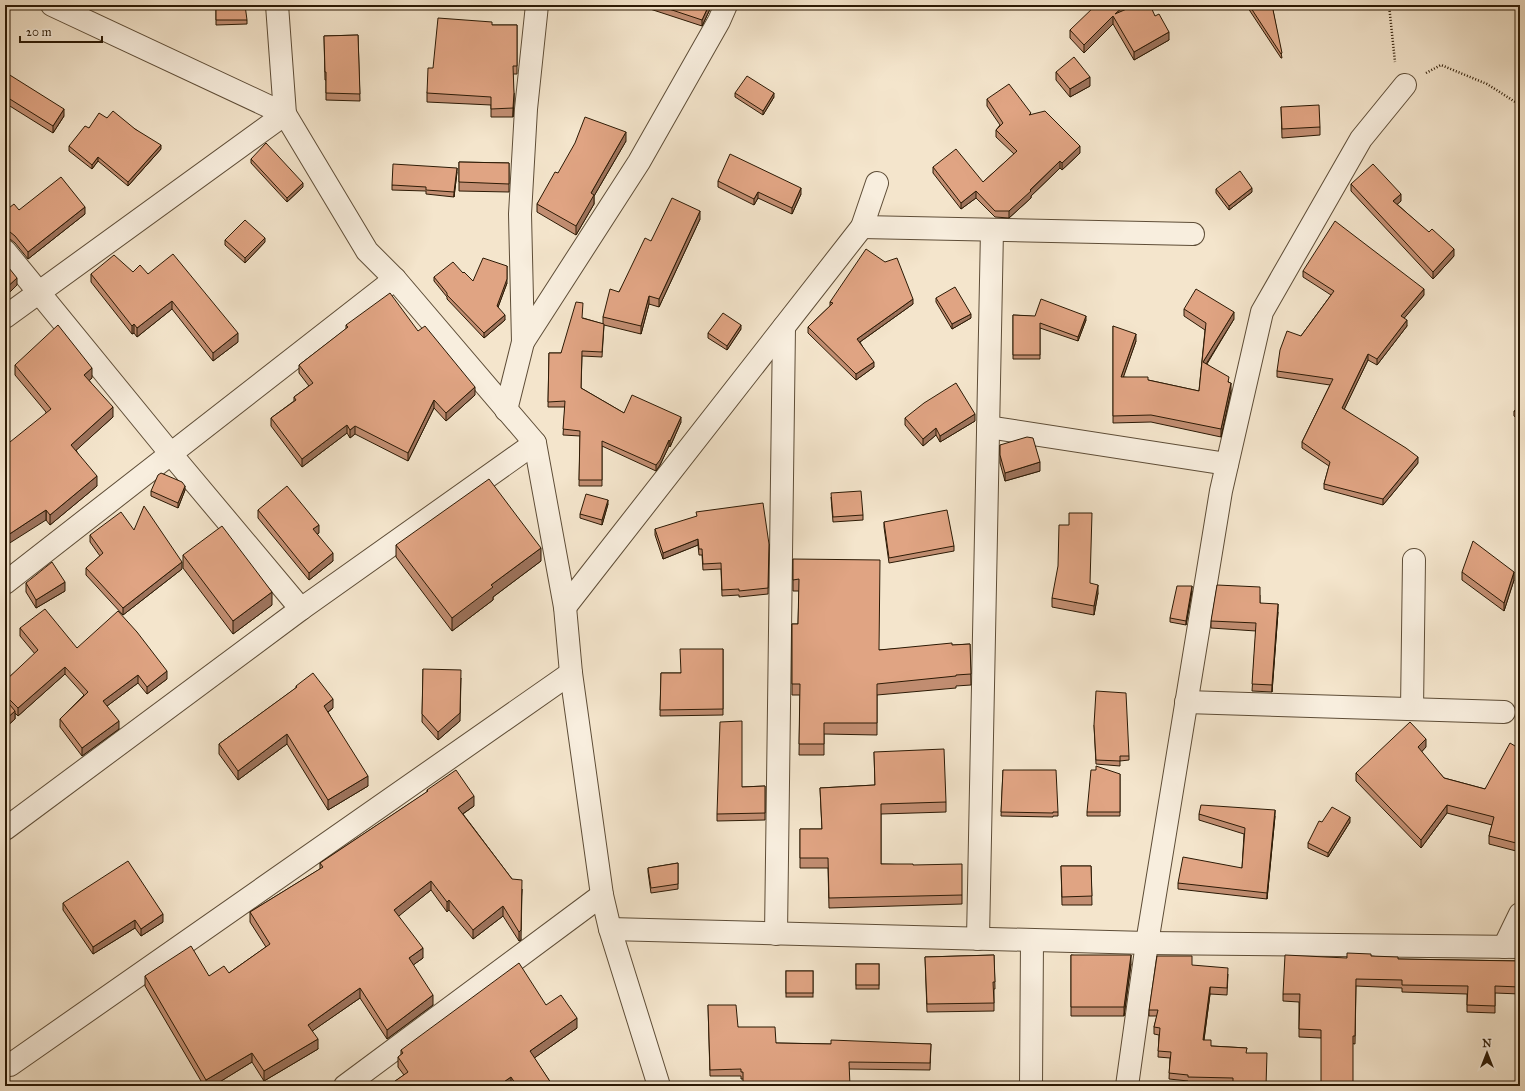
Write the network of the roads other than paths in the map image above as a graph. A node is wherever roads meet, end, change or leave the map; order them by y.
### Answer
1 (52, 5) edge
2 (277, 5) edge
3 (537, 5) edge
4 (726, 5) edge
5 (1404, 85) road end
6 (285, 114) junction
7 (877, 183) dead end
8 (862, 227) junction
9 (992, 230) junction
10 (1193, 234) dead end
11 (5, 251) edge
12 (395, 280) junction
13 (39, 293) junction
14 (5, 317) edge
15 (784, 327) junction
16 (523, 342) junction
17 (506, 410) junction
18 (988, 427) junction
19 (535, 443) junction
20 (171, 454) junction
21 (1227, 464) junction
22 (1414, 560) dead end
23 (5, 583) edge
24 (565, 607) junction
25 (301, 609) junction
26 (571, 673) junction
27 (1186, 702) junction
28 (1412, 709) junction
29 (1504, 712) dead end
30 (5, 829) edge
31 (602, 894) junction
32 (1520, 914) edge
33 (610, 929) junction
34 (776, 934) junction
35 (978, 939) junction
36 (1032, 940) junction
37 (1147, 943) junction
38 (1512, 947) edge
39 (10, 1065) dead end
40 (345, 1086) edge
41 (659, 1086) edge
42 (1031, 1086) edge
43 (1127, 1086) edge

1 - 6 street
2 - 6 street
3 - 16 street
4 - 16 street
5 - 21 street
6 - 12 street
6 - 13 street
7 - 8 street
8 - 9 street
8 - 15 street
9 - 10 street
9 - 18 street
11 - 13 street
12 - 17 street
12 - 20 street
13 - 14 street
13 - 20 street
15 - 24 street
15 - 34 street
16 - 17 street
17 - 19 street
18 - 21 street
18 - 35 street
19 - 24 street
19 - 25 street
20 - 23 street
20 - 25 street
21 - 27 street
22 - 28 street
24 - 26 street
25 - 30 street
26 - 31 street
26 - 39 street
27 - 28 street
27 - 37 street
28 - 29 street
31 - 33 street
31 - 40 street
32 - 38 street
33 - 34 street
33 - 41 street
34 - 35 street
35 - 36 street
36 - 37 street
36 - 42 street
37 - 38 street
37 - 43 street

